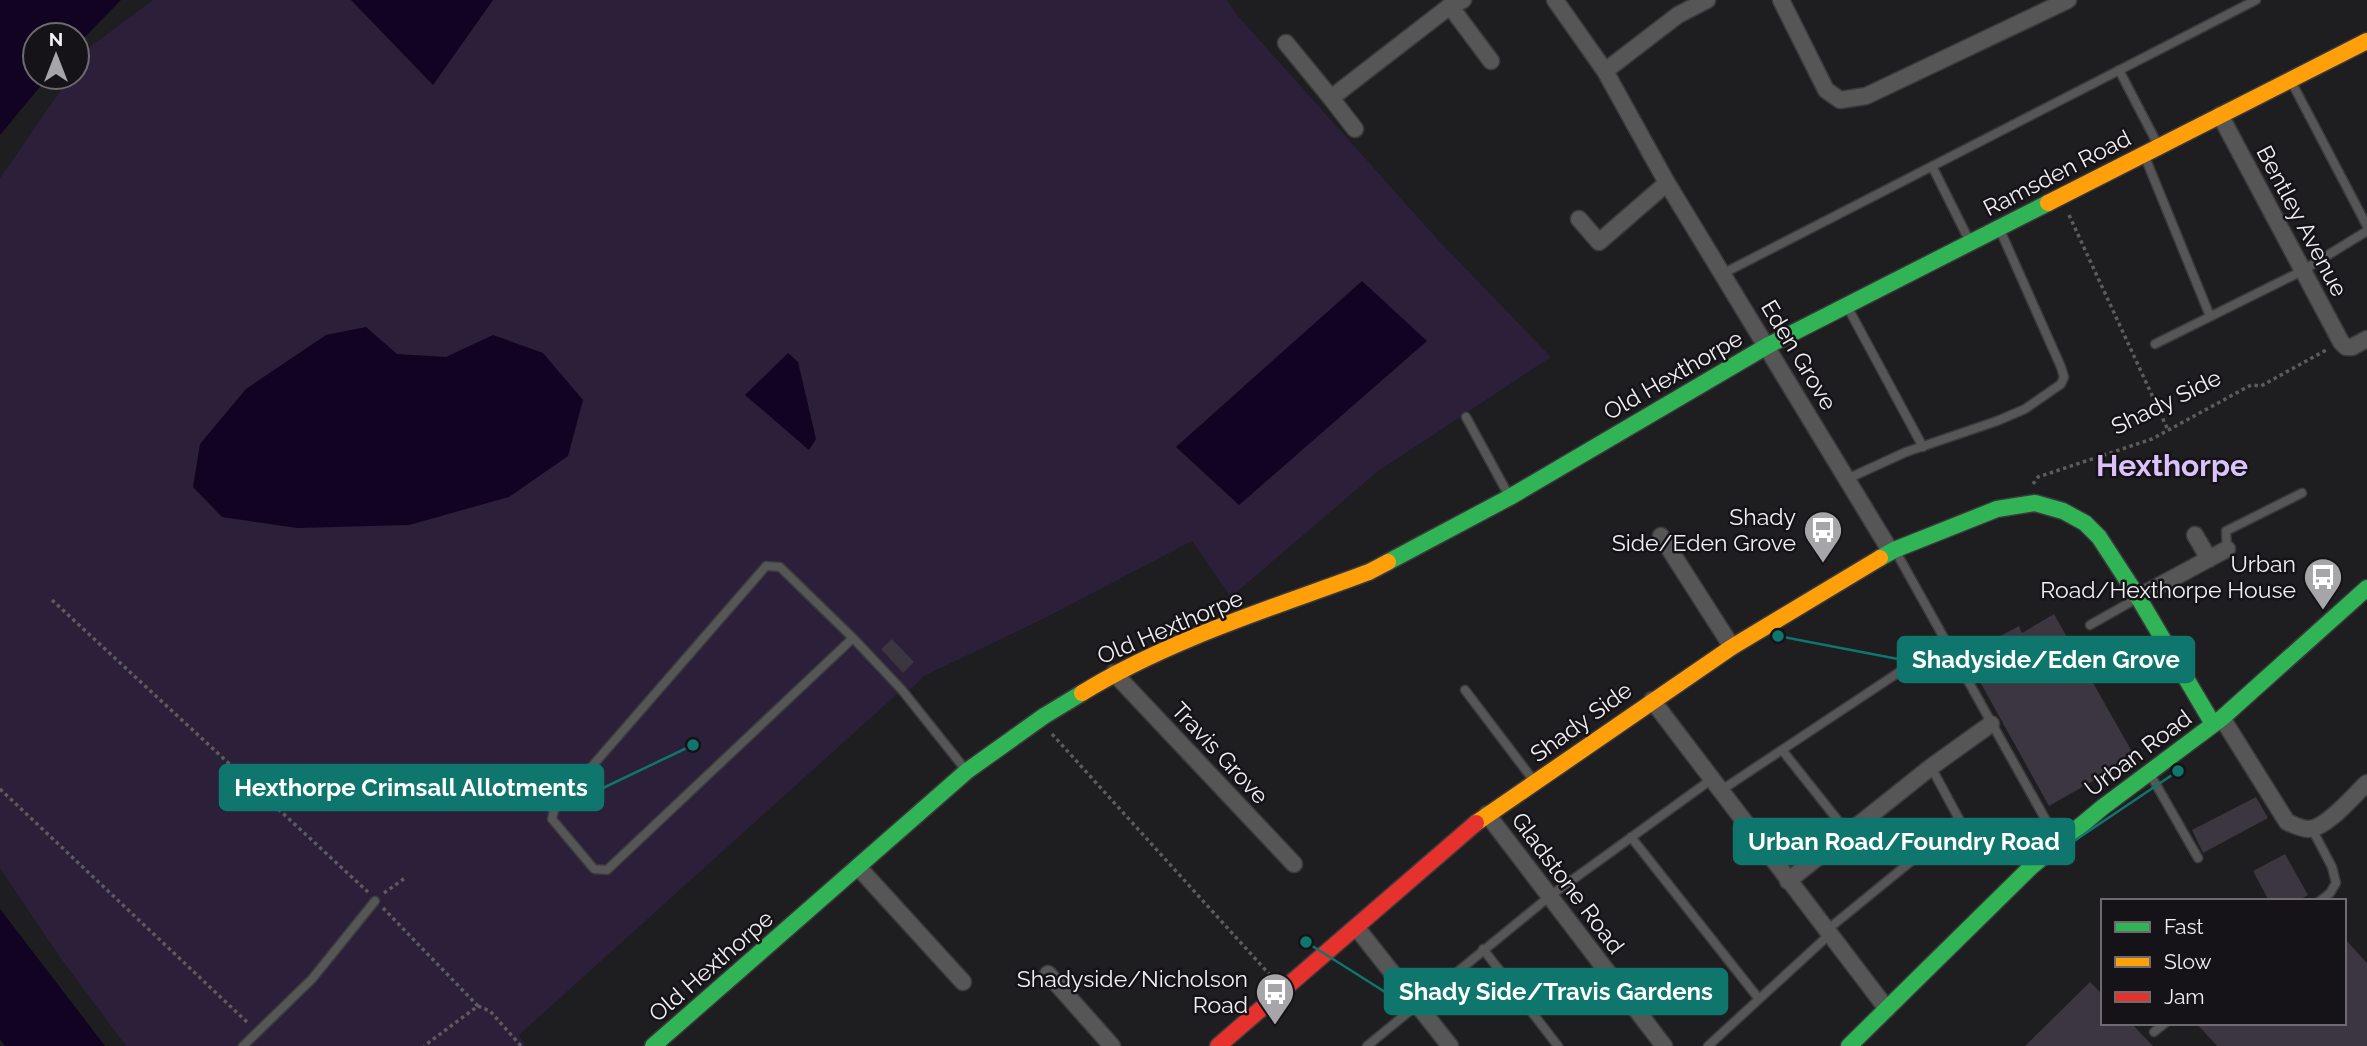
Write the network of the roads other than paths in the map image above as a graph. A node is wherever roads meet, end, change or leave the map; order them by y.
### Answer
1 (1555, 0) edge
2 (1707, 0) edge
3 (1780, 0) edge
4 (2068, 0) edge
5 (2256, 0) edge
6 (1456, 3) edge
7 (1286, 43) dead end
8 (2366, 45) edge
9 (1490, 61) dead end
10 (2119, 70) junction
11 (1605, 71) junction
12 (2291, 80) junction
13 (1331, 98) junction
14 (2220, 115) junction
15 (1355, 129) dead end
16 (2152, 150) junction
17 (1932, 166) junction
18 (1667, 183) junction
19 (1579, 219) dead end
20 (2367, 228) edge
21 (2000, 229) junction
22 (1970, 243) junction
23 (2302, 271) junction
24 (1722, 274) junction
25 (1847, 307) junction
26 (2210, 317) junction
27 (2367, 339) edge
28 (2155, 344) dead end
29 (1767, 346) junction
30 (1466, 417) dead end
31 (1923, 447) junction
32 (1847, 479) junction
33 (2302, 493) dead end
34 (1510, 497) junction
35 (2195, 535) dead end
36 (1661, 536) dead end
37 (2227, 549) joint
38 (1893, 551) junction
39 (2209, 559) junction
40 (2367, 588) edge
41 (2138, 597) junction
42 (2090, 625) dead end
43 (853, 638) junction
44 (1946, 641) junction
45 (1732, 647) junction
46 (1114, 673) junction
47 (1465, 690) dead end
48 (1652, 700) junction
49 (2218, 721) junction
50 (1991, 724) junction
51 (1782, 750) junction
52 (1931, 767) junction
53 (967, 772) junction
54 (2149, 772) junction
55 (1536, 783) junction
56 (2367, 783) edge
57 (1716, 785) junction
58 (1487, 814) junction
59 (2312, 829) junction
60 (1849, 833) junction
61 (1631, 837) junction
62 (2059, 844) junction
63 (2198, 858) dead end
64 (1294, 864) dead end
65 (859, 868) junction
66 (1788, 881) junction
67 (1550, 896) junction
68 (2322, 899) edge
69 (374, 901) road end
70 (1356, 927) junction
71 (1828, 932) junction
72 (1483, 949) junction
73 (1048, 974) dead end
74 (963, 982) dead end
75 (1759, 999) junction
76 (1417, 1003) junction
77 (1887, 1009) junction
78 (2163, 1025) edge
79 (2154, 1032) dead end
80 (1226, 1043) edge
81 (243, 1046) edge
82 (653, 1046) edge
83 (1112, 1046) edge
84 (1367, 1046) edge
85 (1450, 1046) edge
86 (1558, 1046) edge
87 (1664, 1046) edge
88 (1709, 1046) edge
89 (1849, 1046) edge

1 - 11 street, Eden Grove
2 - 11 street
3 - 4 street
5 - 10 lane
6 - 9 street
6 - 13 street
7 - 13 street
8 - 12 street, Ramsden Road
10 - 16 lane
10 - 17 lane
11 - 18 street, Eden Grove
12 - 14 street, Ramsden Road
12 - 20 lane
13 - 15 street
14 - 16 street, Ramsden Road
14 - 23 street, Bentley Avenue
16 - 21 street, Ramsden Road
16 - 26 lane
17 - 22 lane
17 - 24 lane
18 - 19 street
18 - 24 street, Eden Grove
20 - 23 lane
21 - 22 street, Ramsden Road
21 - 31 lane
22 - 25 street, Ramsden Road
23 - 26 lane
23 - 27 street, Bentley Avenue
24 - 29 street, Eden Grove
25 - 29 street, Ramsden Road
25 - 31 lane
26 - 28 lane
29 - 32 street, Eden Grove
29 - 34 street, Old Hexthorpe
30 - 34 lane
31 - 32 lane
32 - 38 street, Eden Grove
33 - 37 lane
34 - 46 street, Old Hexthorpe
35 - 39 street
36 - 45 street
37 - 39 street
38 - 41 street, Shady Side
38 - 44 lane
38 - 45 street, Shady Side
39 - 41 street
40 - 49 street, Urban Road
41 - 42 lane
41 - 49 street, Shady Side
43 - 43 lane
43 - 53 lane
44 - 50 lane
44 - 51 lane
45 - 48 street, Shady Side
46 - 53 street, Old Hexthorpe
46 - 64 street, Travis Grove
47 - 55 lane
48 - 55 street, Shady Side
48 - 57 street
49 - 54 street, Urban Road
49 - 59 street
50 - 52 street
50 - 62 lane
51 - 57 lane
51 - 60 lane
52 - 60 street
52 - 71 lane
53 - 65 street, Old Hexthorpe
54 - 62 street, Urban Road
54 - 63 lane
55 - 58 street, Shady Side
56 - 59 street
57 - 61 lane
57 - 66 street
58 - 67 street, Gladstone Road
58 - 70 street, Shady Side
59 - 68 lane
60 - 66 street
61 - 67 lane
61 - 75 lane
62 - 77 street, Urban Road
65 - 74 street
65 - 82 street, Old Hexthorpe
66 - 71 street
67 - 72 lane
67 - 87 street, Gladstone Road
69 - 81 lane
70 - 76 street
70 - 80 street, Shady Side
71 - 75 lane
71 - 77 street
72 - 76 lane
72 - 86 lane
73 - 83 street
75 - 88 lane
76 - 84 lane
76 - 85 street
77 - 89 street, Urban Road
78 - 79 lane

